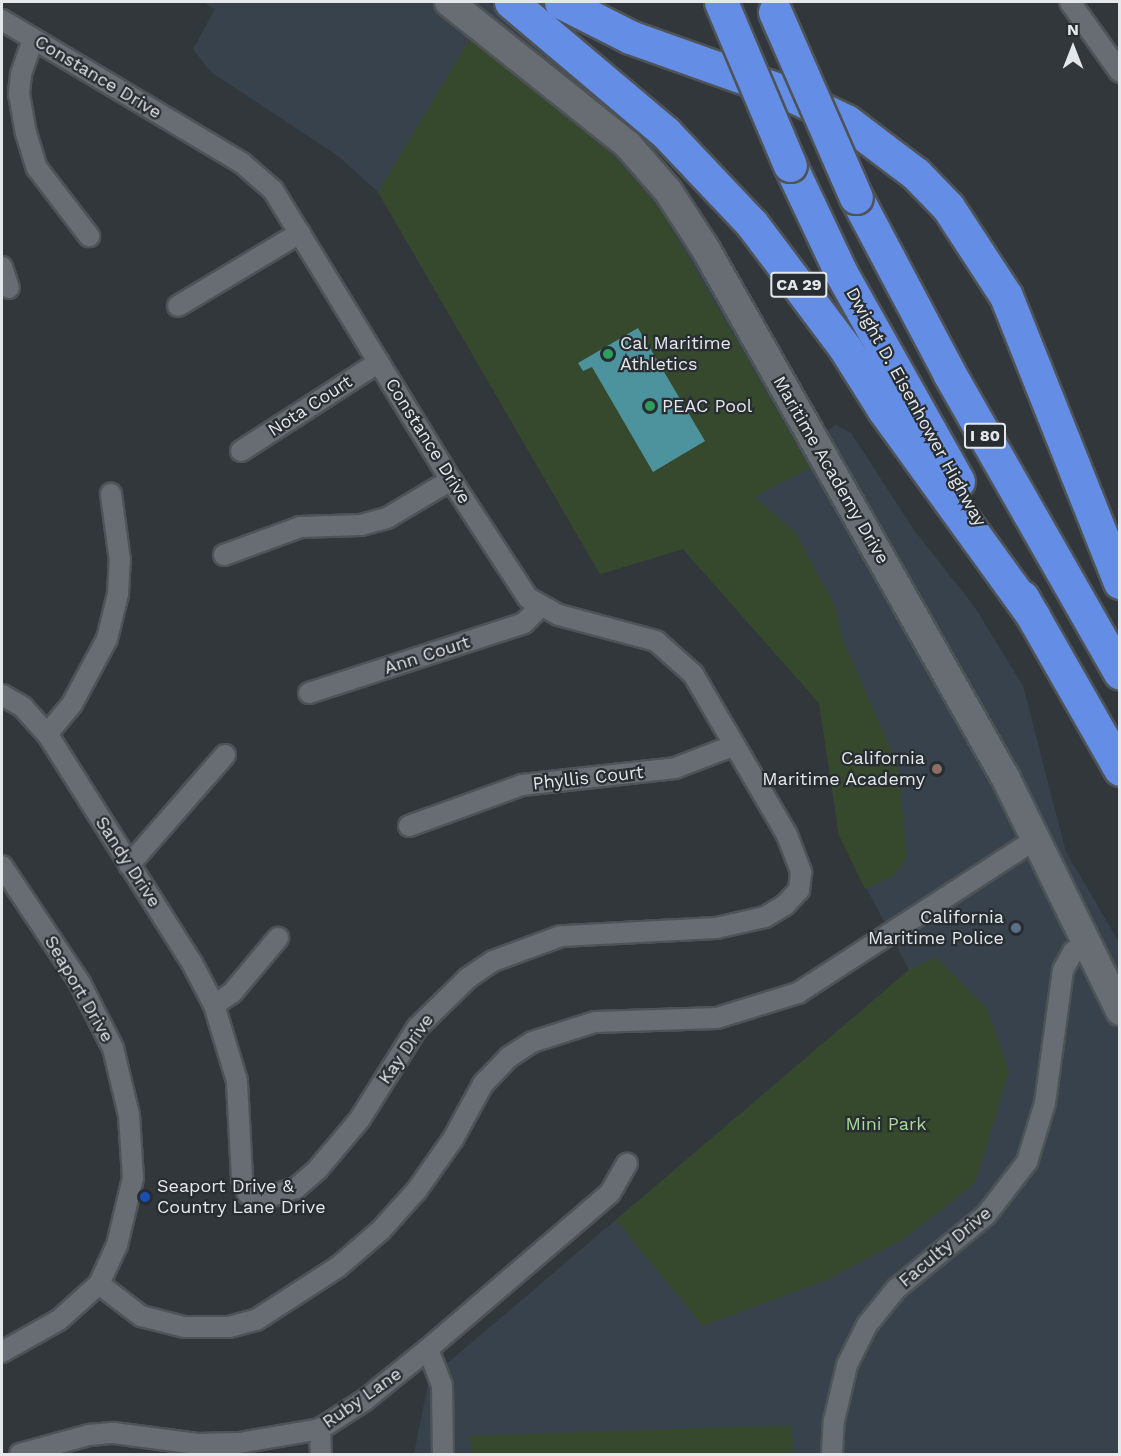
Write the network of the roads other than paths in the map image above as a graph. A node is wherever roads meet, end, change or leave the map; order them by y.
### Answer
1 (449, 2) edge
2 (511, 2) edge
3 (561, 2) edge
4 (720, 2) edge
5 (1070, 2) edge
6 (773, 5) edge
7 (2, 20) edge
8 (33, 39) junction
9 (1119, 72) edge
10 (300, 233) junction
11 (89, 236) dead end
12 (2, 267) edge
13 (9, 288) dead end
14 (178, 306) dead end
15 (379, 362) junction
16 (241, 451) dead end
17 (451, 480) junction
18 (111, 494) dead end
19 (224, 555) dead end
20 (1119, 582) edge
21 (540, 608) junction
22 (1034, 616) junction
23 (1119, 673) edge
24 (309, 693) dead end
25 (2, 695) edge
26 (47, 734) junction
27 (735, 746) junction
28 (225, 755) dead end
29 (1119, 770) edge
30 (408, 826) dead end
31 (1038, 838) junction
32 (129, 865) junction
33 (2, 866) edge
34 (278, 939) dead end
35 (1086, 940) junction
36 (214, 1005) junction
37 (1119, 1011) edge
38 (229, 1049) joint
39 (627, 1163) dead end
40 (99, 1284) junction
41 (428, 1349) junction
42 (2, 1352) edge
43 (320, 1429) junction
44 (20, 1455) edge
45 (321, 1455) edge
46 (443, 1455) edge
47 (832, 1455) edge

1 - 31 street, Maritime Academy Drive
2 - 22 highway, CA 29
3 - 20 highway
4 - 22 highway, Dwight D. Eisenhower Highway / I 80, bridge
5 - 9 street
6 - 23 highway, I 80, bridge
7 - 8 street, Constance Drive
8 - 10 street, Constance Drive
8 - 11 street
10 - 14 street
10 - 15 street, Constance Drive
12 - 13 street
15 - 16 street, Nota Court
15 - 17 street, Constance Drive
17 - 19 street
17 - 21 street, Constance Drive
18 - 26 street
21 - 24 street, Ann Court
21 - 27 street
22 - 29 highway, Dwight D. Eisenhower Highway / I 80
25 - 26 street, Sandy Drive
26 - 32 street, Sandy Drive
27 - 30 street, Phyllis Court
27 - 38 street, Kay Drive
28 - 32 street
31 - 35 street, Maritime Academy Drive
31 - 40 street
32 - 36 street, Sandy Drive
33 - 40 street, Seaport Drive
34 - 36 street
35 - 37 street, Maritime Academy Drive
35 - 47 street, Faculty Drive
36 - 38 street, Sandy Drive
39 - 41 street, Ruby Lane
40 - 42 street, Seaport Drive
41 - 43 street, Ruby Lane
41 - 46 street
43 - 44 street, Ruby Lane
43 - 45 street

